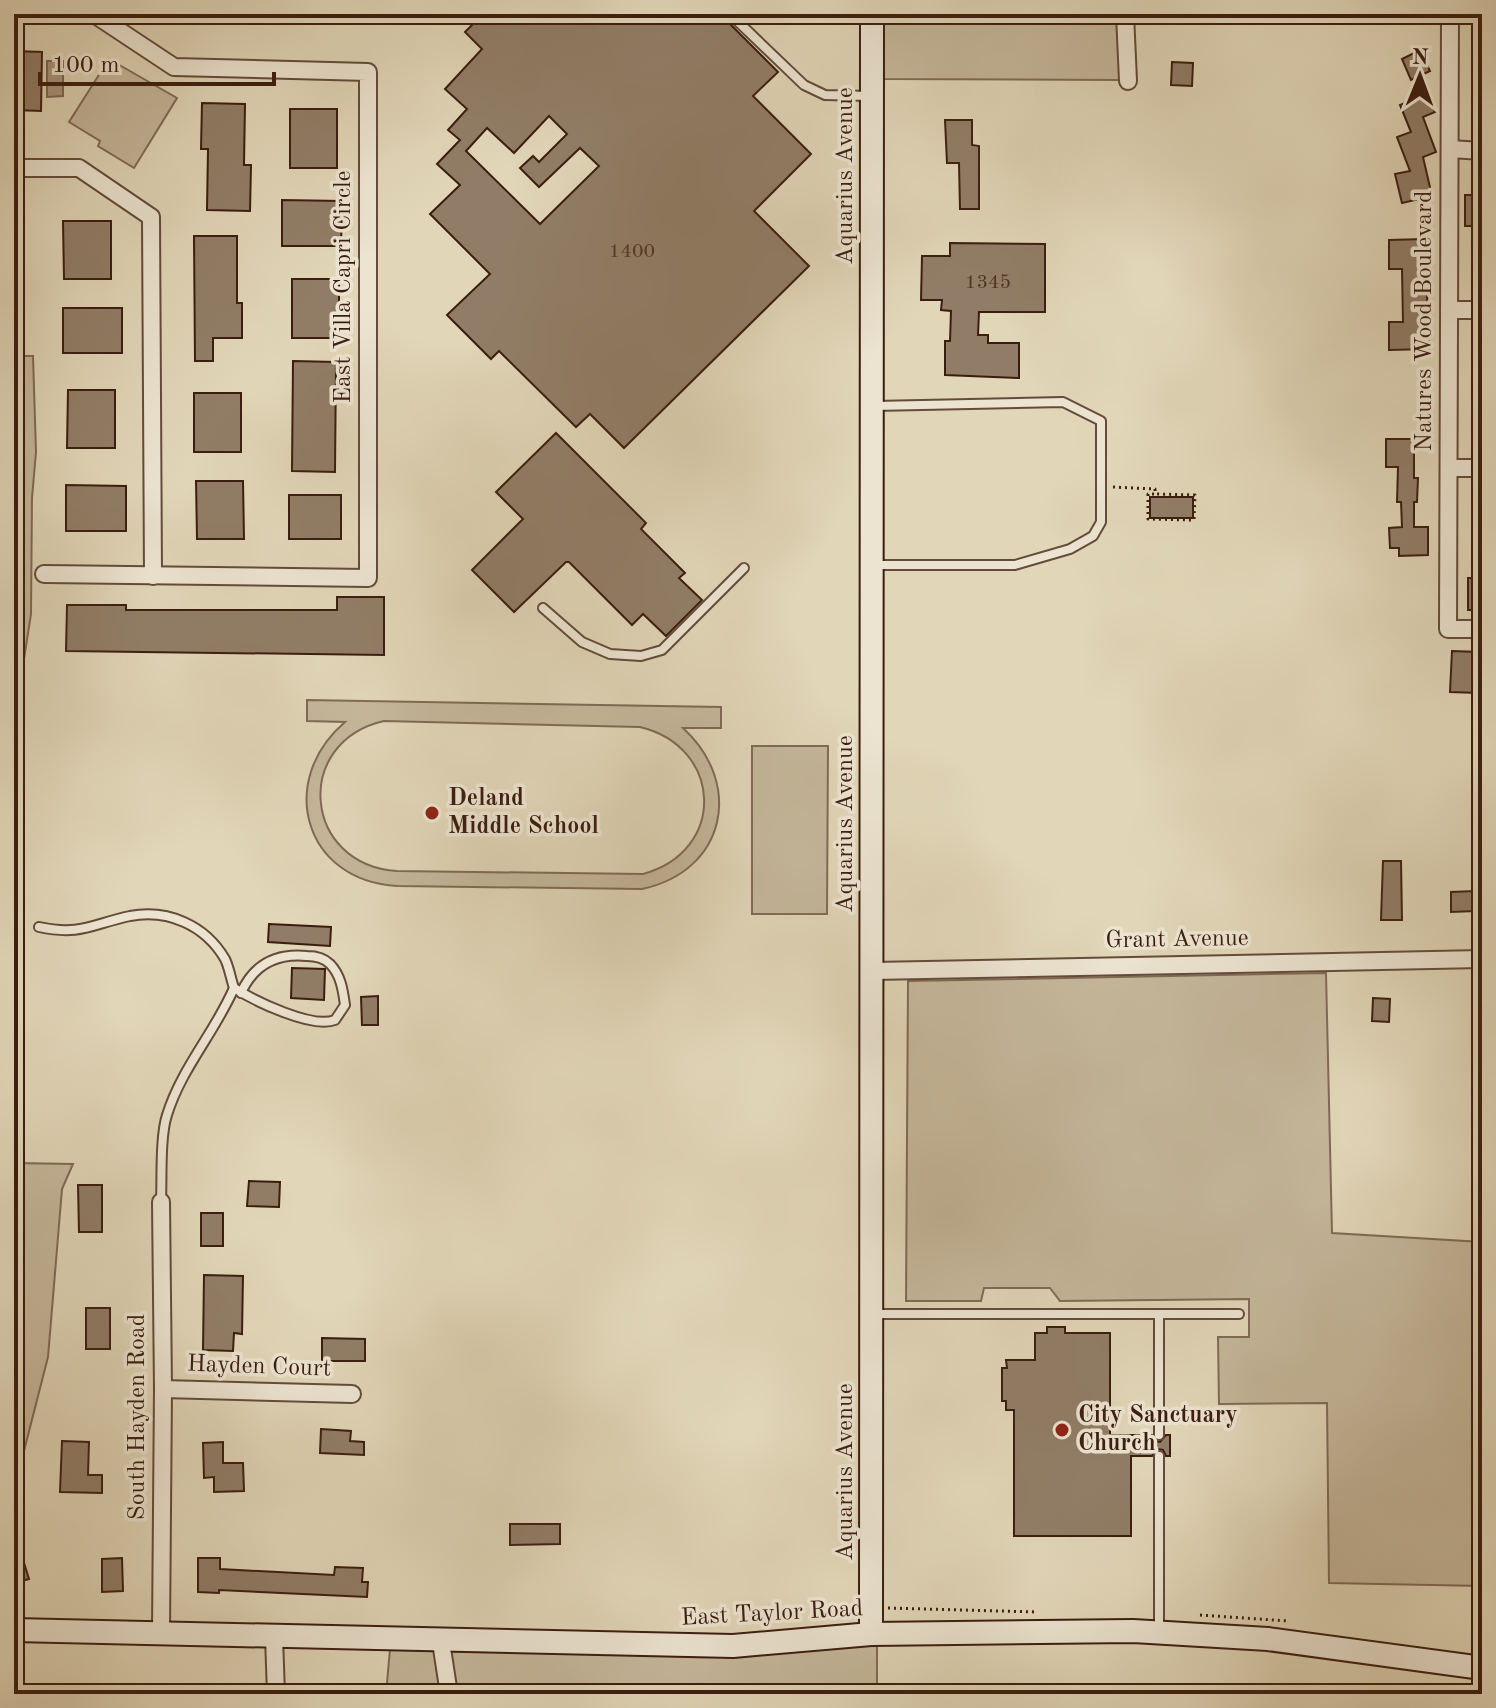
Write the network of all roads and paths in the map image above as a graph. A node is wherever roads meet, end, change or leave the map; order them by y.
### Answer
1 (94, 14) edge
2 (730, 14) edge
3 (872, 14) edge
4 (1125, 14) edge
5 (1450, 14) edge
6 (1128, 81) dead end
7 (872, 96) junction
8 (1450, 149) junction
9 (1482, 151) edge
10 (14, 168) edge
11 (1449, 310) junction
12 (1482, 310) edge
13 (872, 406) junction
14 (1449, 468) junction
15 (1482, 468) edge
16 (1102, 487) junction
17 (1155, 494) junction
18 (872, 565) junction
19 (744, 568) dead end
20 (44, 574) dead end
21 (153, 576) junction
22 (543, 608) dead end
23 (1482, 629) edge
24 (39, 927) dead end
25 (1482, 959) edge
26 (873, 971) junction
27 (238, 990) junction
28 (161, 1202) joint
29 (872, 1314) junction
30 (1159, 1314) junction
31 (1239, 1314) dead end
32 (163, 1389) junction
33 (352, 1394) dead end
34 (1159, 1435) dead end
35 (1159, 1456) dead end
36 (884, 1608) dead end
37 (1050, 1612) dead end
38 (14, 1630) edge
39 (1159, 1631) junction
40 (161, 1632) junction
41 (871, 1634) junction
42 (274, 1637) junction
43 (441, 1642) junction
44 (1482, 1668) edge
45 (276, 1694) edge
46 (449, 1694) edge

1 - 21 street, East Villa Capri Circle
2 - 7 lane
3 - 7 street, Aquarius Avenue
4 - 6 street
5 - 8 street, Natures Wood Boulevard
7 - 13 street, Aquarius Avenue
8 - 9 street
8 - 11 street, Natures Wood Boulevard
10 - 21 street
11 - 12 street
11 - 14 street, Natures Wood Boulevard
13 - 16 lane
13 - 18 street, Aquarius Avenue
14 - 15 street
14 - 23 street, Natures Wood Boulevard
16 - 17 path
16 - 18 lane
17 - 17 path
18 - 26 street, Aquarius Avenue
19 - 22 lane
20 - 21 street, East Villa Capri Circle
24 - 27 lane
25 - 26 street, Grant Avenue
26 - 29 street, Aquarius Avenue
27 - 27 lane
27 - 28 lane
28 - 32 street, South Hayden Road
29 - 30 lane
29 - 41 street, Aquarius Avenue
30 - 31 lane
30 - 34 lane
32 - 33 street, Hayden Court
32 - 40 street, South Hayden Road
35 - 39 lane
36 - 37 path
38 - 40 street, East Taylor Road
39 - 41 street, East Taylor Road
39 - 44 street, East Taylor Road
40 - 42 street, East Taylor Road
41 - 43 street, East Taylor Road
42 - 43 street, East Taylor Road
42 - 45 street
43 - 46 street

